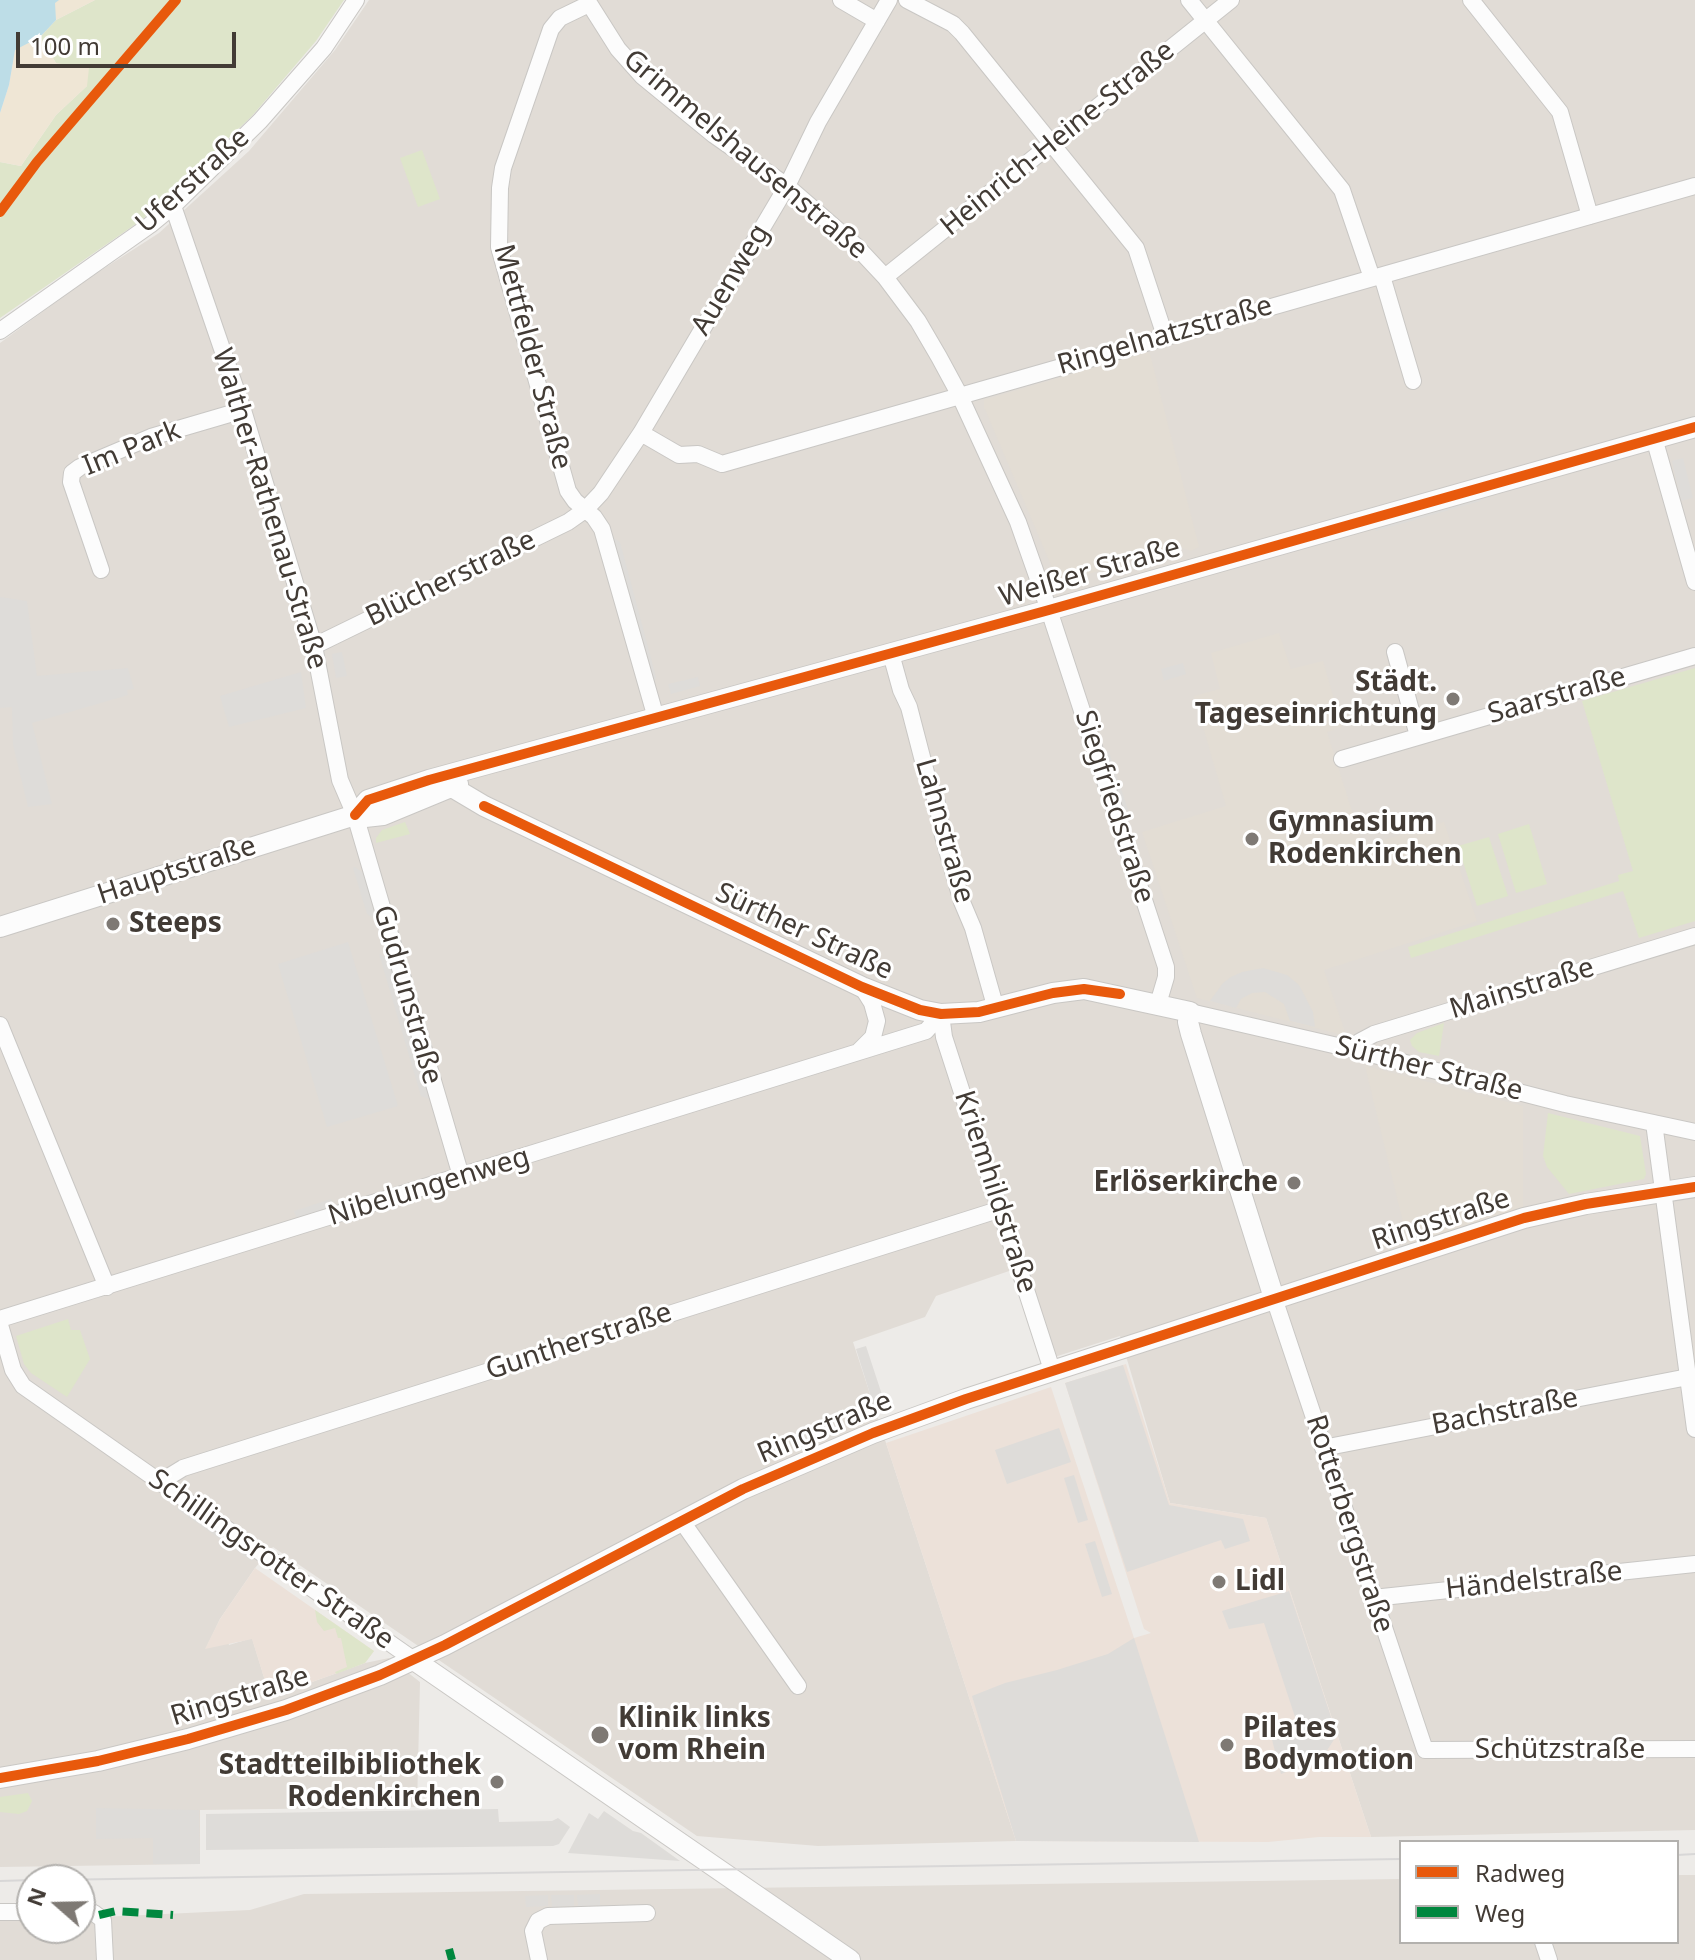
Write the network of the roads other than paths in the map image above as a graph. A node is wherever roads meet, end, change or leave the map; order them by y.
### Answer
1 (356, 0) edge
2 (841, 0) edge
3 (889, 0) edge
4 (907, 0) edge
5 (1189, 0) edge
6 (1231, 0) edge
7 (1471, 0) edge
8 (588, 2) edge
9 (877, 21) junction
10 (1206, 21) junction
11 (1052, 144) junction
12 (787, 186) junction
13 (1695, 186) edge
14 (173, 206) junction
15 (1590, 216) junction
16 (885, 277) junction
17 (1377, 277) junction
18 (0, 331) edge
19 (1165, 336) junction
20 (1413, 381) dead end
21 (959, 394) junction
22 (243, 410) junction
23 (1695, 427) edge
24 (641, 433) junction
25 (1654, 438) junction
26 (585, 510) junction
27 (101, 570) dead end
28 (1695, 582) edge
29 (1049, 610) junction
30 (314, 646) junction
31 (1395, 652) dead end
32 (891, 654) junction
33 (1695, 656) edge
34 (656, 718) junction
35 (1418, 736) junction
36 (1342, 759) dead end
37 (496, 762) junction
38 (429, 780) junction
39 (452, 787) junction
40 (414, 803) junction
41 (484, 806) junction
42 (355, 815) junction
43 (0, 927) edge
44 (1695, 936) edge
45 (862, 987) junction
46 (1158, 1004) junction
47 (996, 1009) junction
48 (1190, 1012) junction
49 (941, 1014) junction
50 (0, 1025) edge
51 (1355, 1050) junction
52 (858, 1052) junction
53 (1654, 1123) junction
54 (1695, 1132) edge
55 (461, 1176) junction
56 (1695, 1187) edge
57 (1662, 1191) junction
58 (1001, 1209) junction
59 (107, 1287) junction
60 (1274, 1298) junction
61 (0, 1322) edge
62 (1052, 1370) junction
63 (1688, 1377) junction
64 (1695, 1429) edge
65 (1323, 1448) junction
66 (164, 1485) junction
67 (681, 1520) junction
68 (1695, 1564) edge
69 (1373, 1598) junction
70 (414, 1660) junction
71 (798, 1686) dead end
72 (1695, 1749) edge
73 (1425, 1750) joint
74 (0, 1778) edge
75 (647, 1913) dead end
76 (96, 1915) edge
77 (105, 1960) edge
78 (539, 1960) edge
79 (850, 1960) edge

1 - 14 street, Uferstraße
2 - 9 street
3 - 9 street, Auenweg
4 - 11 street
5 - 10 street
6 - 10 street, Heinrich-Heine-Straße
7 - 15 street
8 - 12 street, Grimmelshausenstraße
8 - 26 street, Mettfelder Straße
9 - 12 street, Auenweg
10 - 11 street, Heinrich-Heine-Straße
10 - 17 street
11 - 16 street, Heinrich-Heine-Straße
11 - 19 street
12 - 16 street, Grimmelshausenstraße
12 - 24 street, Auenweg
13 - 15 street, Ringelnatzstraße
14 - 18 street, Uferstraße
14 - 22 street, Walther-Rathenau-Straße
15 - 17 street, Ringelnatzstraße
16 - 21 street, Grimmelshausenstraße
17 - 19 street, Ringelnatzstraße
17 - 20 street
19 - 21 street, Ringelnatzstraße
21 - 24 street, Ringelnatzstraße
21 - 29 street, Grimmelshausenstraße
22 - 27 street, Im Park
22 - 30 street, Walther-Rathenau-Straße
23 - 25 street, Weißer Straße
24 - 26 street, Auenweg
25 - 28 street
25 - 29 street, Weißer Straße
26 - 30 street, Blücherstraße
26 - 34 street, Mettfelder Straße
29 - 32 street, Weißer Straße
29 - 46 street, Siegfriedstraße
30 - 42 street, Walther-Rathenau-Straße
31 - 35 street
32 - 34 street, Weißer Straße
32 - 47 street, Lahnstraße
33 - 35 street, Saarstraße
34 - 37 street, Weißer Straße
35 - 36 street, Saarstraße
37 - 38 street, Weißer Straße
37 - 39 street, Weißer Straße
37 - 41 street
38 - 39 street
38 - 42 street, Hauptstraße
39 - 40 street, Hauptstraße
39 - 41 street, Sürther Straße
40 - 41 street, Hauptstraße
40 - 42 street, Hauptstraße
41 - 45 street, Sürther Straße
42 - 43 street, Hauptstraße
42 - 55 street, Gudrunstraße
44 - 51 street, Mainstraße
45 - 49 street, Sürther Straße
45 - 52 street
46 - 47 street, Sürther Straße
46 - 48 street, Sürther Straße
47 - 49 street, Sürther Straße
48 - 51 street, Sürther Straße
48 - 60 street
49 - 52 street, Nibelungenweg
49 - 58 street, Kriemhildstraße
50 - 59 street
51 - 53 street, Sürther Straße
52 - 55 street, Nibelungenweg
53 - 54 street, Sürther Straße
53 - 57 street
55 - 59 street, Nibelungenweg
56 - 57 street, Ringstraße
57 - 60 street, Ringstraße
57 - 63 street
58 - 62 street, Kriemhildstraße
58 - 66 street, Guntherstraße
59 - 61 street, Nibelungenweg
60 - 62 street, Ringstraße
60 - 65 street, Rotterbergstraße
61 - 66 street, Schillingsrotter Straße
62 - 67 street, Ringstraße
63 - 64 street
63 - 65 street, Bachstraße
65 - 69 street, Rotterbergstraße
66 - 70 street, Schillingsrotter Straße
67 - 70 street, Ringstraße
67 - 71 street
68 - 69 street, Händelstraße
69 - 73 street, Rotterbergstraße
70 - 74 street, Ringstraße
70 - 79 street, Schillingsrotter Straße
72 - 73 street, Schützstraße
75 - 78 street
76 - 77 street

